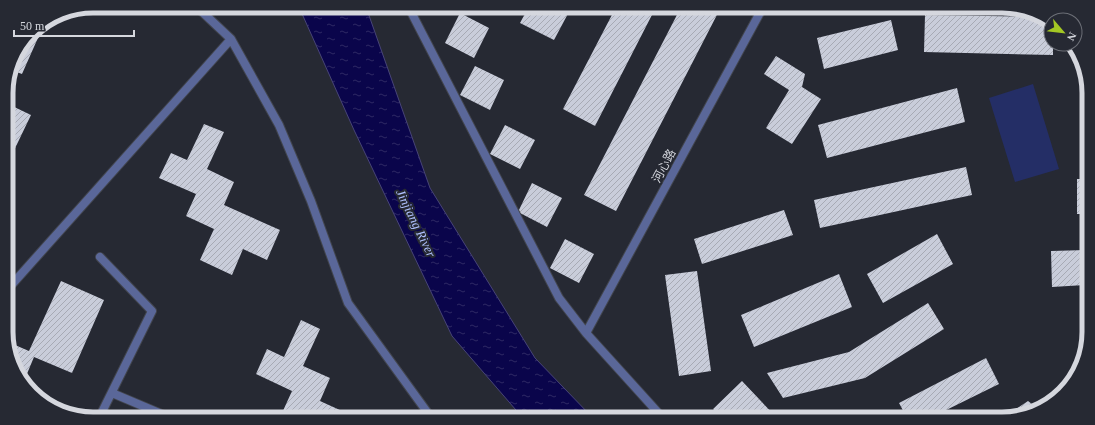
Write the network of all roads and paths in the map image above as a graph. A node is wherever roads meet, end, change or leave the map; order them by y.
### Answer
1 (203, 13) edge
2 (412, 13) edge
3 (760, 13) edge
4 (231, 39) junction
5 (100, 257) dead end
6 (13, 283) edge
7 (586, 333) junction
8 (112, 393) junction
9 (102, 412) edge
10 (157, 412) edge
11 (427, 412) edge
12 (657, 412) edge

1 - 4 street
2 - 7 street
3 - 7 street, 河心路
4 - 6 street
4 - 11 street
5 - 8 street
7 - 12 street
8 - 9 street
8 - 10 street

